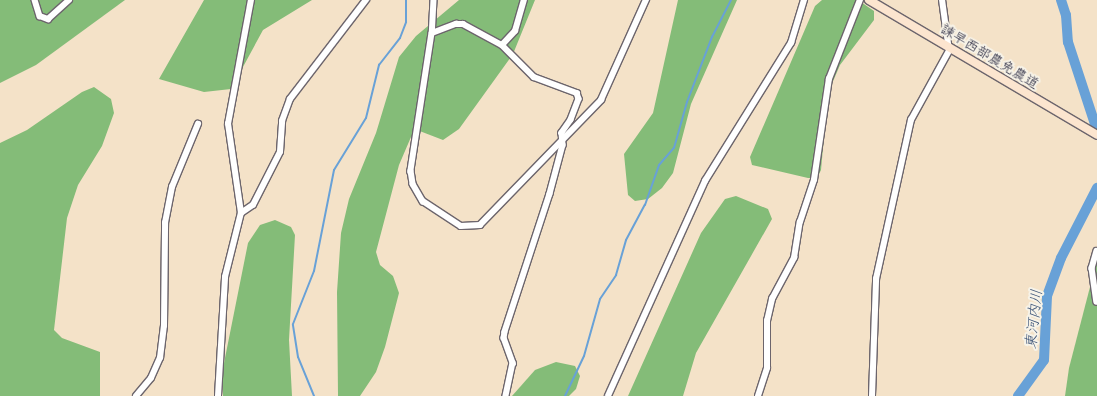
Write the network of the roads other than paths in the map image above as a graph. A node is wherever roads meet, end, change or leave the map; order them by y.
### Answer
1 (35, 0) edge
2 (69, 0) edge
3 (251, 0) edge
4 (366, 0) edge
5 (434, 0) edge
6 (524, 0) edge
7 (646, 0) edge
8 (804, 0) edge
9 (860, 0) edge
10 (869, 0) edge
11 (942, 0) edge
12 (432, 33) junction
13 (502, 44) junction
14 (946, 45) junction
15 (198, 124) dead end
16 (1097, 135) edge
17 (562, 141) junction
18 (241, 213) junction
19 (1097, 251) edge
20 (1097, 302) edge
21 (136, 396) edge
22 (218, 396) edge
23 (506, 396) edge
24 (608, 396) edge
25 (758, 396) edge
26 (872, 396) edge

1 - 2 street
3 - 18 street
4 - 18 street
5 - 12 street
6 - 13 street
7 - 17 street
8 - 24 street
9 - 25 street
10 - 14 street, 諫早西部農免農道
11 - 14 street
12 - 13 street
12 - 17 street
13 - 17 street
14 - 16 street, 諫早西部農免農道
14 - 26 street
15 - 21 street
17 - 23 street
18 - 22 street
19 - 20 street

